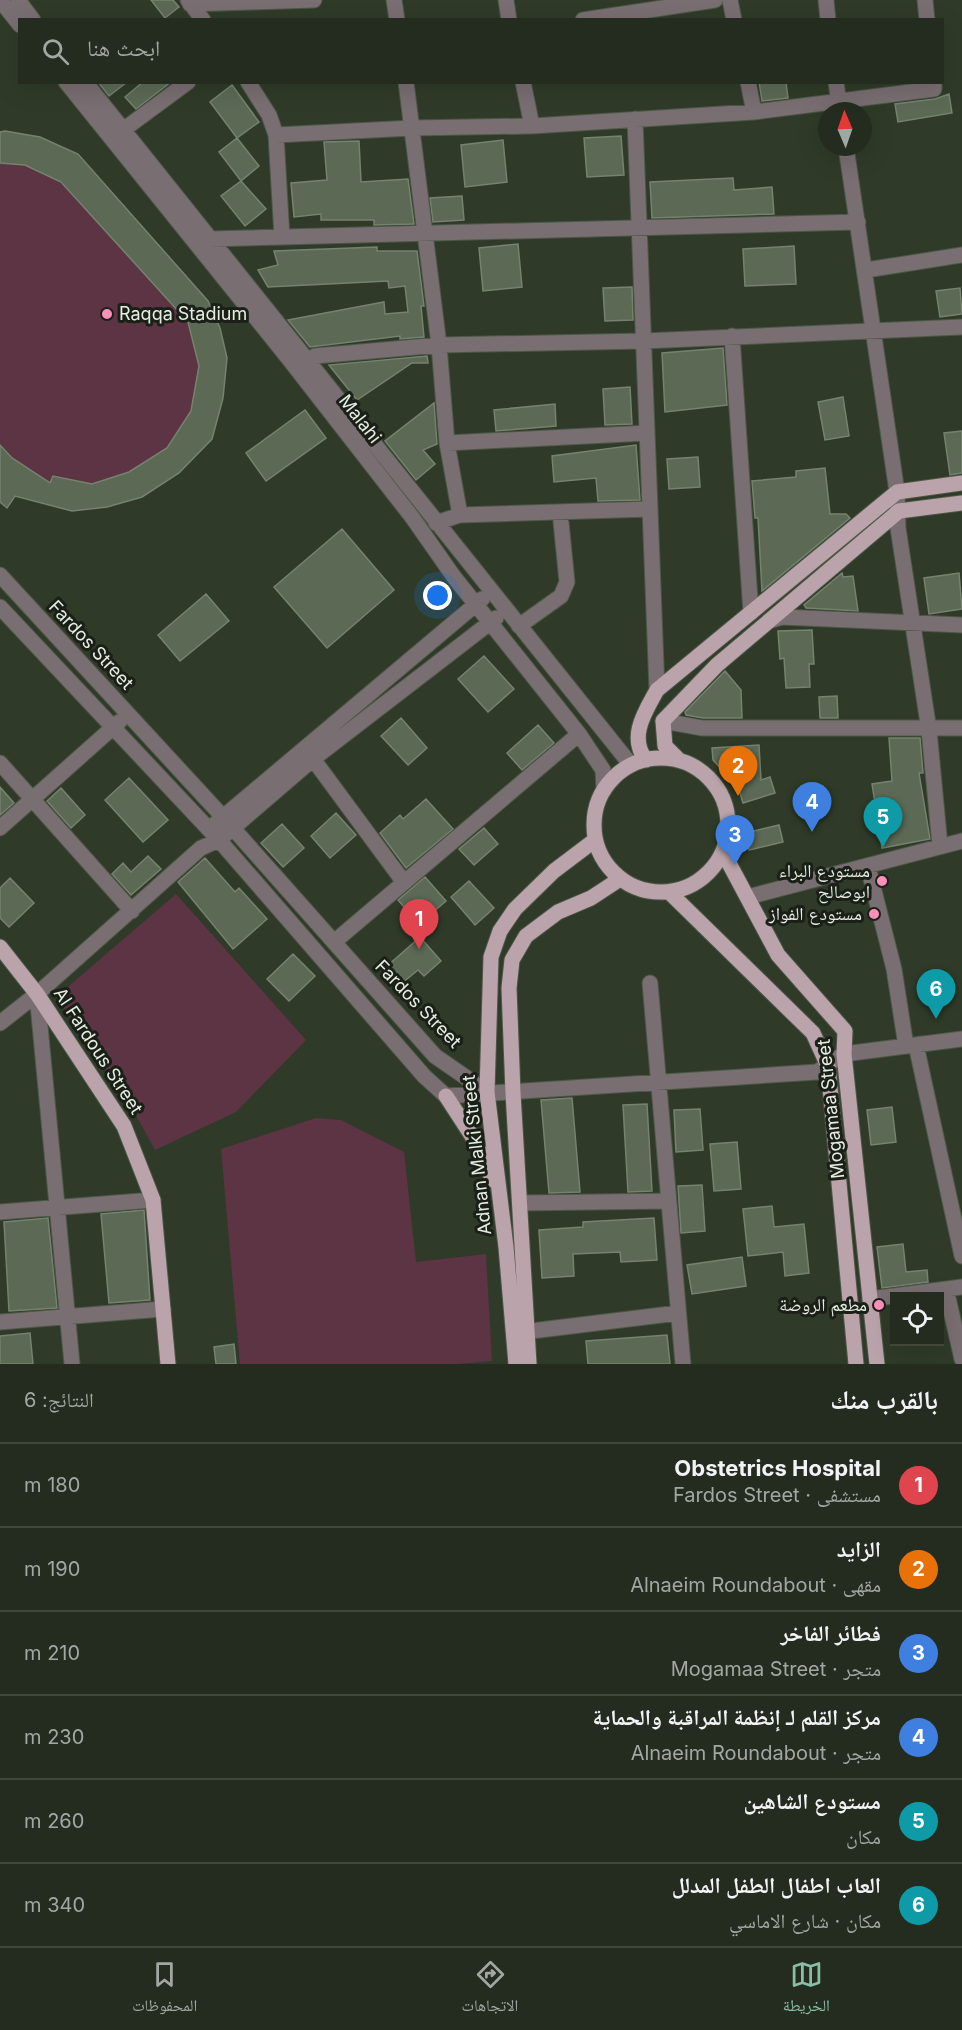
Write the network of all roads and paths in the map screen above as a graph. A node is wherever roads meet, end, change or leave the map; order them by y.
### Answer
1 (0, 0) edge
2 (18, 0) edge
3 (314, 0) edge
4 (394, 0) edge
5 (506, 0) edge
6 (715, 0) edge
7 (730, 0) edge
8 (826, 0) edge
9 (925, 0) edge
10 (189, 2) edge
11 (248, 2) edge
12 (32, 18) edge
13 (201, 18) edge
14 (397, 18) edge
15 (509, 18) edge
16 (596, 18) edge
17 (734, 18) edge
18 (828, 18) edge
19 (927, 18) edge
20 (18, 22) edge
21 (68, 84) edge
22 (87, 84) edge
23 (185, 84) edge
24 (249, 84) edge
25 (406, 84) edge
26 (523, 84) edge
27 (748, 84) edge
28 (836, 84) edge
29 (934, 84) edge
30 (839, 102) edge
31 (866, 102) edge
32 (818, 108) edge
33 (754, 112) junction
34 (635, 119) junction
35 (532, 126) junction
36 (412, 128) junction
37 (123, 130) junction
38 (276, 135) junction
39 (847, 156) edge
40 (858, 222) junction
41 (639, 230) junction
42 (424, 235) junction
43 (282, 237) junction
44 (209, 239) junction
45 (962, 255) edge
46 (866, 270) junction
47 (962, 327) edge
48 (874, 331) junction
49 (732, 336) junction
50 (644, 341) junction
51 (439, 345) junction
52 (307, 361) junction
53 (647, 433) junction
54 (447, 443) junction
55 (962, 483) edge
56 (897, 492) junction
57 (962, 503) edge
58 (650, 509) junction
59 (899, 511) junction
60 (560, 512) junction
61 (460, 515) junction
62 (436, 524) junction
63 (0, 575) edge
64 (11, 587) junction
65 (493, 591) junction
66 (0, 599) edge
67 (475, 603) junction
68 (0, 607) edge
69 (507, 610) junction
70 (751, 612) junction
71 (770, 621) junction
72 (490, 622) junction
73 (912, 623) junction
74 (962, 625) edge
75 (519, 626) junction
76 (704, 651) junction
77 (717, 665) junction
78 (657, 690) junction
79 (128, 714) junction
80 (663, 721) junction
81 (962, 728) edge
82 (112, 729) junction
83 (929, 730) junction
84 (579, 734) junction
85 (313, 759) junction
86 (678, 759) junction
87 (0, 763) edge
88 (638, 763) junction
89 (604, 790) junction
90 (33, 799) junction
91 (228, 823) junction
92 (0, 828) edge
93 (214, 835) junction
94 (595, 840) junction
95 (962, 841) edge
96 (940, 846) junction
97 (723, 852) junction
98 (868, 867) junction
99 (620, 879) junction
100 (403, 881) junction
101 (669, 892) junction
102 (748, 897) junction
103 (132, 911) junction
104 (334, 942) junction
105 (0, 946) edge
106 (650, 983) dead end
107 (38, 994) junction
108 (0, 1023) edge
109 (962, 1039) edge
110 (911, 1046) junction
111 (844, 1054) junction
112 (828, 1066) junction
113 (658, 1084) junction
114 (487, 1092) junction
115 (513, 1093) junction
116 (446, 1096) junction
117 (498, 1192) junction
118 (153, 1200) junction
119 (668, 1201) junction
120 (520, 1203) junction
121 (58, 1207) junction
122 (0, 1212) edge
123 (962, 1256) edge
124 (962, 1287) edge
125 (946, 1289) junction
126 (870, 1299) junction
127 (164, 1309) junction
128 (678, 1313) junction
129 (68, 1316) junction
130 (0, 1322) edge
131 (520, 1333) junction
132 (962, 1359) edge
133 (72, 1364) edge
134 (168, 1364) edge
135 (516, 1364) edge
136 (529, 1364) edge
137 (683, 1364) edge
138 (856, 1364) edge
139 (877, 1364) edge

1 - 20 street
2 - 12 street
3 - 11 street
4 - 14 street
5 - 15 street
6 - 16 street
7 - 17 street
8 - 18 street
9 - 19 street
10 - 11 street
10 - 13 street
21 - 67 street, Malahi
22 - 37 street, Malahi
23 - 37 street
24 - 38 street
25 - 36 street
26 - 35 street
27 - 33 street
28 - 30 street
29 - 31 street
32 - 33 street
33 - 34 street
34 - 35 street
34 - 41 street
35 - 36 street
36 - 38 street
36 - 42 street
37 - 44 street, Malahi
38 - 43 street
39 - 40 street
40 - 41 street
40 - 46 street
41 - 42 street
41 - 50 street
42 - 43 street
42 - 51 street
43 - 44 street
44 - 52 street, Malahi
45 - 46 street
46 - 48 street
47 - 48 street
48 - 49 street
48 - 56 street
49 - 50 street
49 - 70 street
50 - 51 street
50 - 53 street
51 - 52 street
51 - 54 street
52 - 62 street, Malahi
53 - 54 street
53 - 58 street
54 - 61 street
55 - 56 main road
56 - 59 street
56 - 70 main road
57 - 59 main road
58 - 60 street
58 - 78 street
59 - 71 main road
59 - 73 street
60 - 61 street
60 - 75 street
61 - 62 street
62 - 65 street, Malahi
63 - 64 street, Fardos Street
64 - 66 street
64 - 79 street, Fardos Street
65 - 67 street
65 - 69 street, Malahi
67 - 72 street, Malahi
67 - 91 street
68 - 82 street
69 - 72 street
69 - 75 street, Malahi
70 - 76 main road
71 - 73 street
71 - 77 main road
72 - 84 street, Malahi
72 - 85 street
73 - 74 street
73 - 83 street
75 - 88 street, Malahi
76 - 77 main road
76 - 78 main road
77 - 80 main road
78 - 88 main road
79 - 82 street
79 - 91 street, Fardos Street
80 - 83 street
80 - 86 main road
81 - 83 street
82 - 90 street
82 - 93 street
83 - 96 street
84 - 89 street, Malahi
84 - 100 street
85 - 91 street
85 - 100 street
86 - 88 main road
86 - 97 main road
87 - 90 street
88 - 89 main road
89 - 94 main road
90 - 92 street
90 - 103 street
91 - 93 street
91 - 104 street, Fardos Street
93 - 103 street
93 - 116 street
94 - 99 main road
94 - 114 main road, Adnan Malki Street
95 - 96 street
96 - 98 street
97 - 101 main road
97 - 102 main road, Mogamaa Street
98 - 102 street
98 - 110 street
99 - 101 main road
99 - 115 main road, Adnan Malki Street
100 - 104 street
101 - 112 main road, Mogamaa Street
102 - 111 main road, Mogamaa Street
103 - 107 street
104 - 114 street, Fardos Street
105 - 107 main road, Al Fardous Street
106 - 113 street
107 - 108 street
107 - 118 main road, Al Fardous Street
107 - 121 street
109 - 110 street
110 - 111 street
110 - 123 street
111 - 112 street
111 - 126 main road, Mogamaa Street
112 - 113 street
112 - 138 main road, Mogamaa Street
113 - 115 street
113 - 119 street
114 - 115 street
114 - 116 street
114 - 117 main road, Adnan Malki Street
115 - 120 main road, Adnan Malki Street
116 - 117 main road
117 - 131 main road, Adnan Malki Street
118 - 121 street
118 - 127 main road, Al Fardous Street
119 - 120 street
119 - 128 street
120 - 131 main road, Adnan Malki Street
121 - 122 street
121 - 129 street
124 - 125 street
125 - 126 street
125 - 132 street
126 - 139 main road, Mogamaa Street
127 - 129 street
127 - 134 main road, Al Fardous Street
128 - 131 street
128 - 137 street
129 - 130 street
129 - 133 street
131 - 135 main road, Adnan Malki Street
131 - 136 main road, Adnan Malki Street

